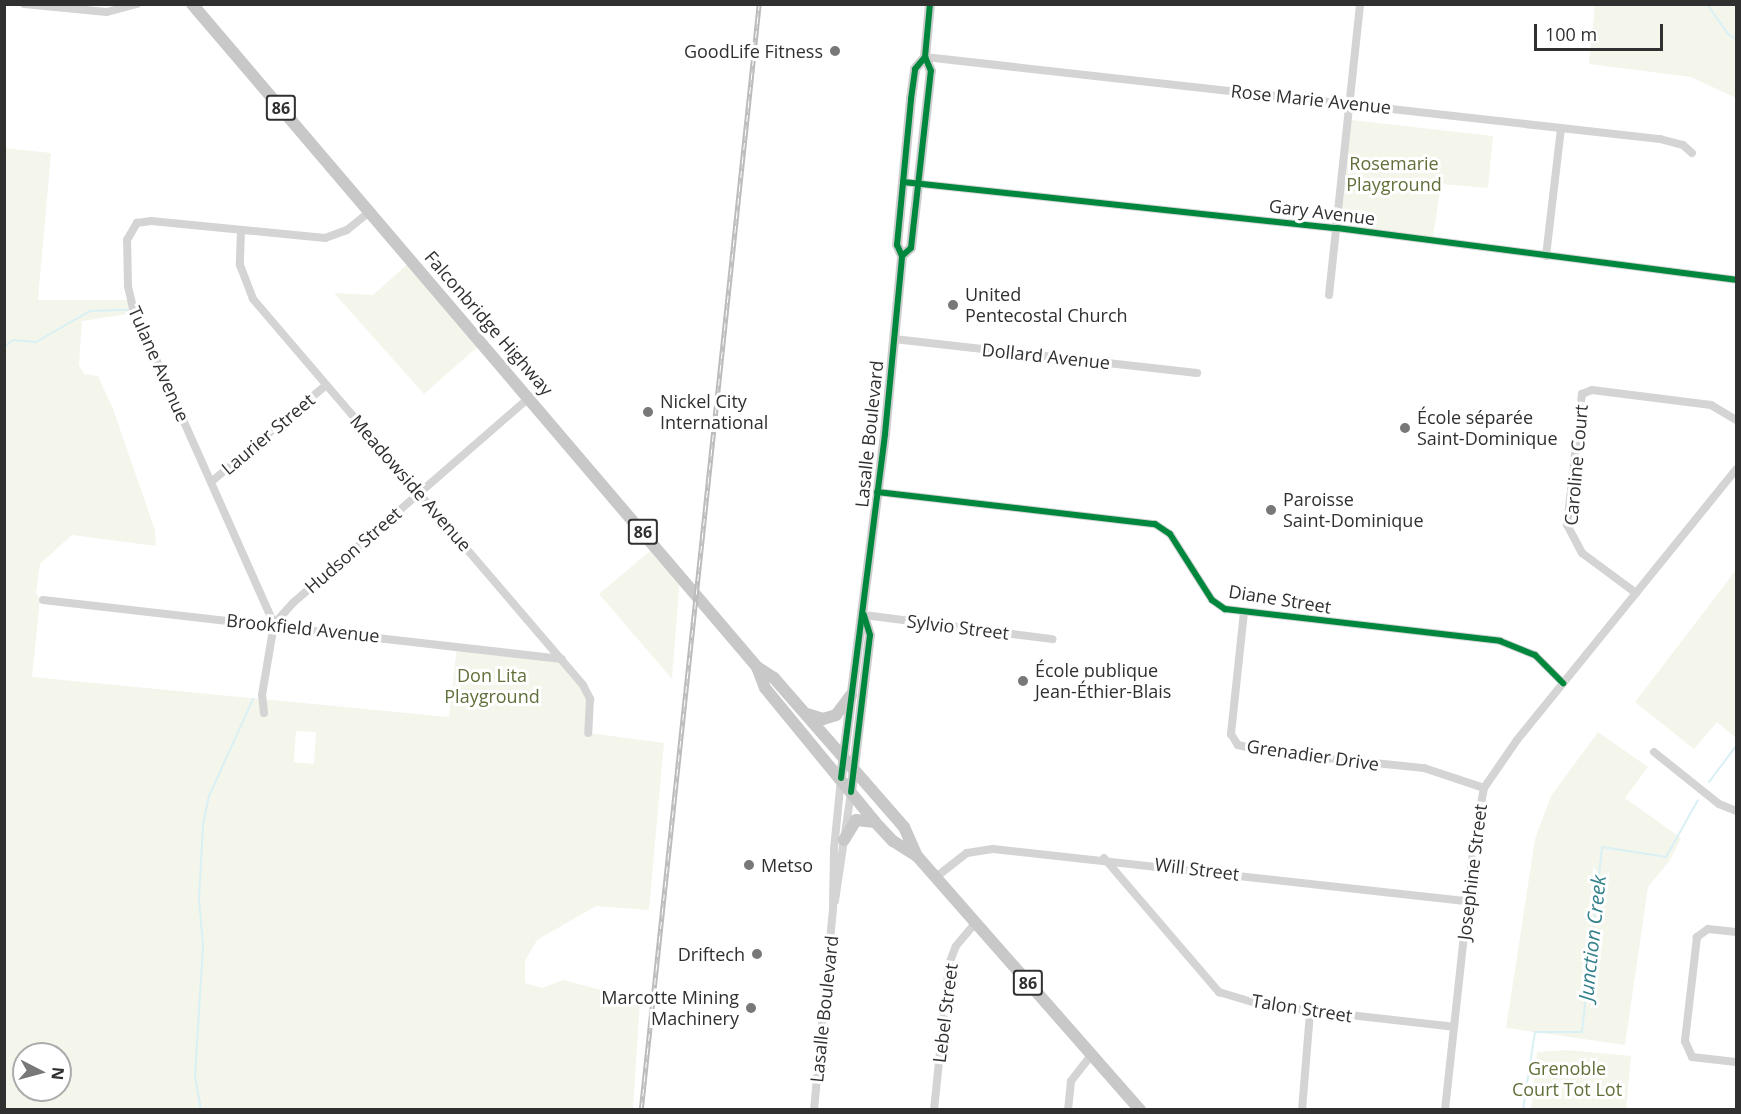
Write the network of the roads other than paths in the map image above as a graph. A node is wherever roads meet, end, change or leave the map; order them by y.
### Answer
1 (24, 4) edge
2 (136, 4) edge
3 (192, 4) edge
4 (930, 4) edge
5 (1360, 4) edge
6 (925, 57) junction
7 (1350, 104) junction
8 (1561, 129) junction
9 (1692, 153) dead end
10 (903, 182) junction
11 (919, 184) junction
12 (369, 212) junction
13 (1337, 228) junction
14 (241, 230) junction
15 (902, 256) junction
16 (1546, 256) junction
17 (1737, 279) edge
18 (1329, 295) dead end
19 (894, 339) junction
20 (1197, 373) dead end
21 (326, 385) junction
22 (530, 397) junction
23 (1737, 420) edge
24 (1737, 470) edge
25 (211, 482) junction
26 (419, 492) junction
27 (877, 492) junction
28 (1636, 593) junction
29 (43, 600) dead end
30 (1244, 612) junction
31 (864, 615) junction
32 (274, 624) junction
33 (1052, 639) dead end
34 (562, 658) junction
35 (757, 667) junction
36 (1563, 682) junction
37 (851, 695) junction
38 (264, 713) dead end
39 (806, 714) junction
40 (588, 733) dead end
41 (1654, 752) dead end
42 (844, 757) junction
43 (854, 770) junction
44 (841, 778) junction
45 (1484, 788) junction
46 (851, 792) junction
47 (1737, 811) edge
48 (876, 822) junction
49 (844, 840) junction
50 (917, 856) junction
51 (1104, 858) junction
52 (936, 877) junction
53 (1467, 901) junction
54 (833, 908) junction
55 (975, 923) junction
56 (1737, 932) edge
57 (1310, 1012) junction
58 (1454, 1027) junction
59 (1091, 1055) junction
60 (1737, 1062) edge
61 (814, 1110) edge
62 (934, 1110) edge
63 (1068, 1110) edge
64 (1140, 1110) edge
65 (1302, 1110) edge
66 (1445, 1110) edge

1 - 2 street
3 - 12 main road, Falconbridge Highway / 86
4 - 6 main road, Lasalle Boulevard
5 - 7 street
6 - 7 street, Rose Marie Avenue
6 - 10 main road, Lasalle Boulevard
6 - 11 main road, Lasalle Boulevard
7 - 8 street, Rose Marie Avenue
7 - 13 street
8 - 9 street, Rose Marie Avenue
8 - 16 street
10 - 11 street, Gary Avenue
10 - 15 main road, Lasalle Boulevard
11 - 13 street, Gary Avenue
11 - 15 main road, Lasalle Boulevard
12 - 14 street, Tulane Avenue
12 - 22 main road, Falconbridge Highway / 86
13 - 16 street, Gary Avenue
13 - 18 street
14 - 21 street, Meadowside Avenue
14 - 25 street, Tulane Avenue
15 - 19 main road, Lasalle Boulevard
16 - 17 street, Gary Avenue
19 - 20 street, Dollard Avenue
19 - 27 main road, Lasalle Boulevard
21 - 25 street, Laurier Street
21 - 26 street, Meadowside Avenue
22 - 26 street, Hudson Street
22 - 35 main road, Falconbridge Highway / 86
23 - 28 street, Caroline Court
24 - 28 street, Josephine Street
25 - 32 street, Tulane Avenue
26 - 32 street, Hudson Street
26 - 34 street, Meadowside Avenue
27 - 30 street, Diane Street
27 - 31 main road, Lasalle Boulevard
28 - 36 street, Josephine Street
29 - 32 street, Brookfield Avenue
30 - 36 street, Diane Street
30 - 45 street, Grenadier Drive
31 - 33 street, Sylvio Street
31 - 37 main road, Lasalle Boulevard
31 - 43 main road, Lasalle Boulevard
32 - 34 street, Brookfield Avenue
32 - 38 street
34 - 40 street, Meadowside Avenue
35 - 39 main road, Falconbridge Highway / 86
35 - 44 main road, Falconbridge Highway / 86
36 - 45 street, Josephine Street
37 - 39 main road
37 - 42 main road, Lasalle Boulevard
39 - 42 main road, Falconbridge Highway / 86
41 - 47 street
42 - 43 main road, Falconbridge Highway / 86
42 - 44 main road, Lasalle Boulevard
43 - 46 main road, Lasalle Boulevard
43 - 50 main road, Falconbridge Highway / 86
44 - 46 main road, Falconbridge Highway / 86
44 - 54 street, Lasalle Boulevard
45 - 53 street, Josephine Street
46 - 48 main road, Falconbridge Highway / 86
46 - 49 street, Lasalle Boulevard
48 - 49 main road
48 - 50 main road, Falconbridge Highway / 86
49 - 54 street, Lasalle Boulevard
50 - 52 main road, Falconbridge Highway / 86
51 - 52 street, Will Street
51 - 53 street, Will Street
51 - 57 street, Talon Street
52 - 55 main road, Falconbridge Highway / 86
53 - 58 street, Josephine Street
54 - 61 street, Lasalle Boulevard
55 - 59 main road, Falconbridge Highway / 86
55 - 62 street, Lebel Street
56 - 60 street
57 - 58 street, Talon Street
57 - 65 street
58 - 66 street, Josephine Street
59 - 63 street
59 - 64 main road, Falconbridge Highway / 86

